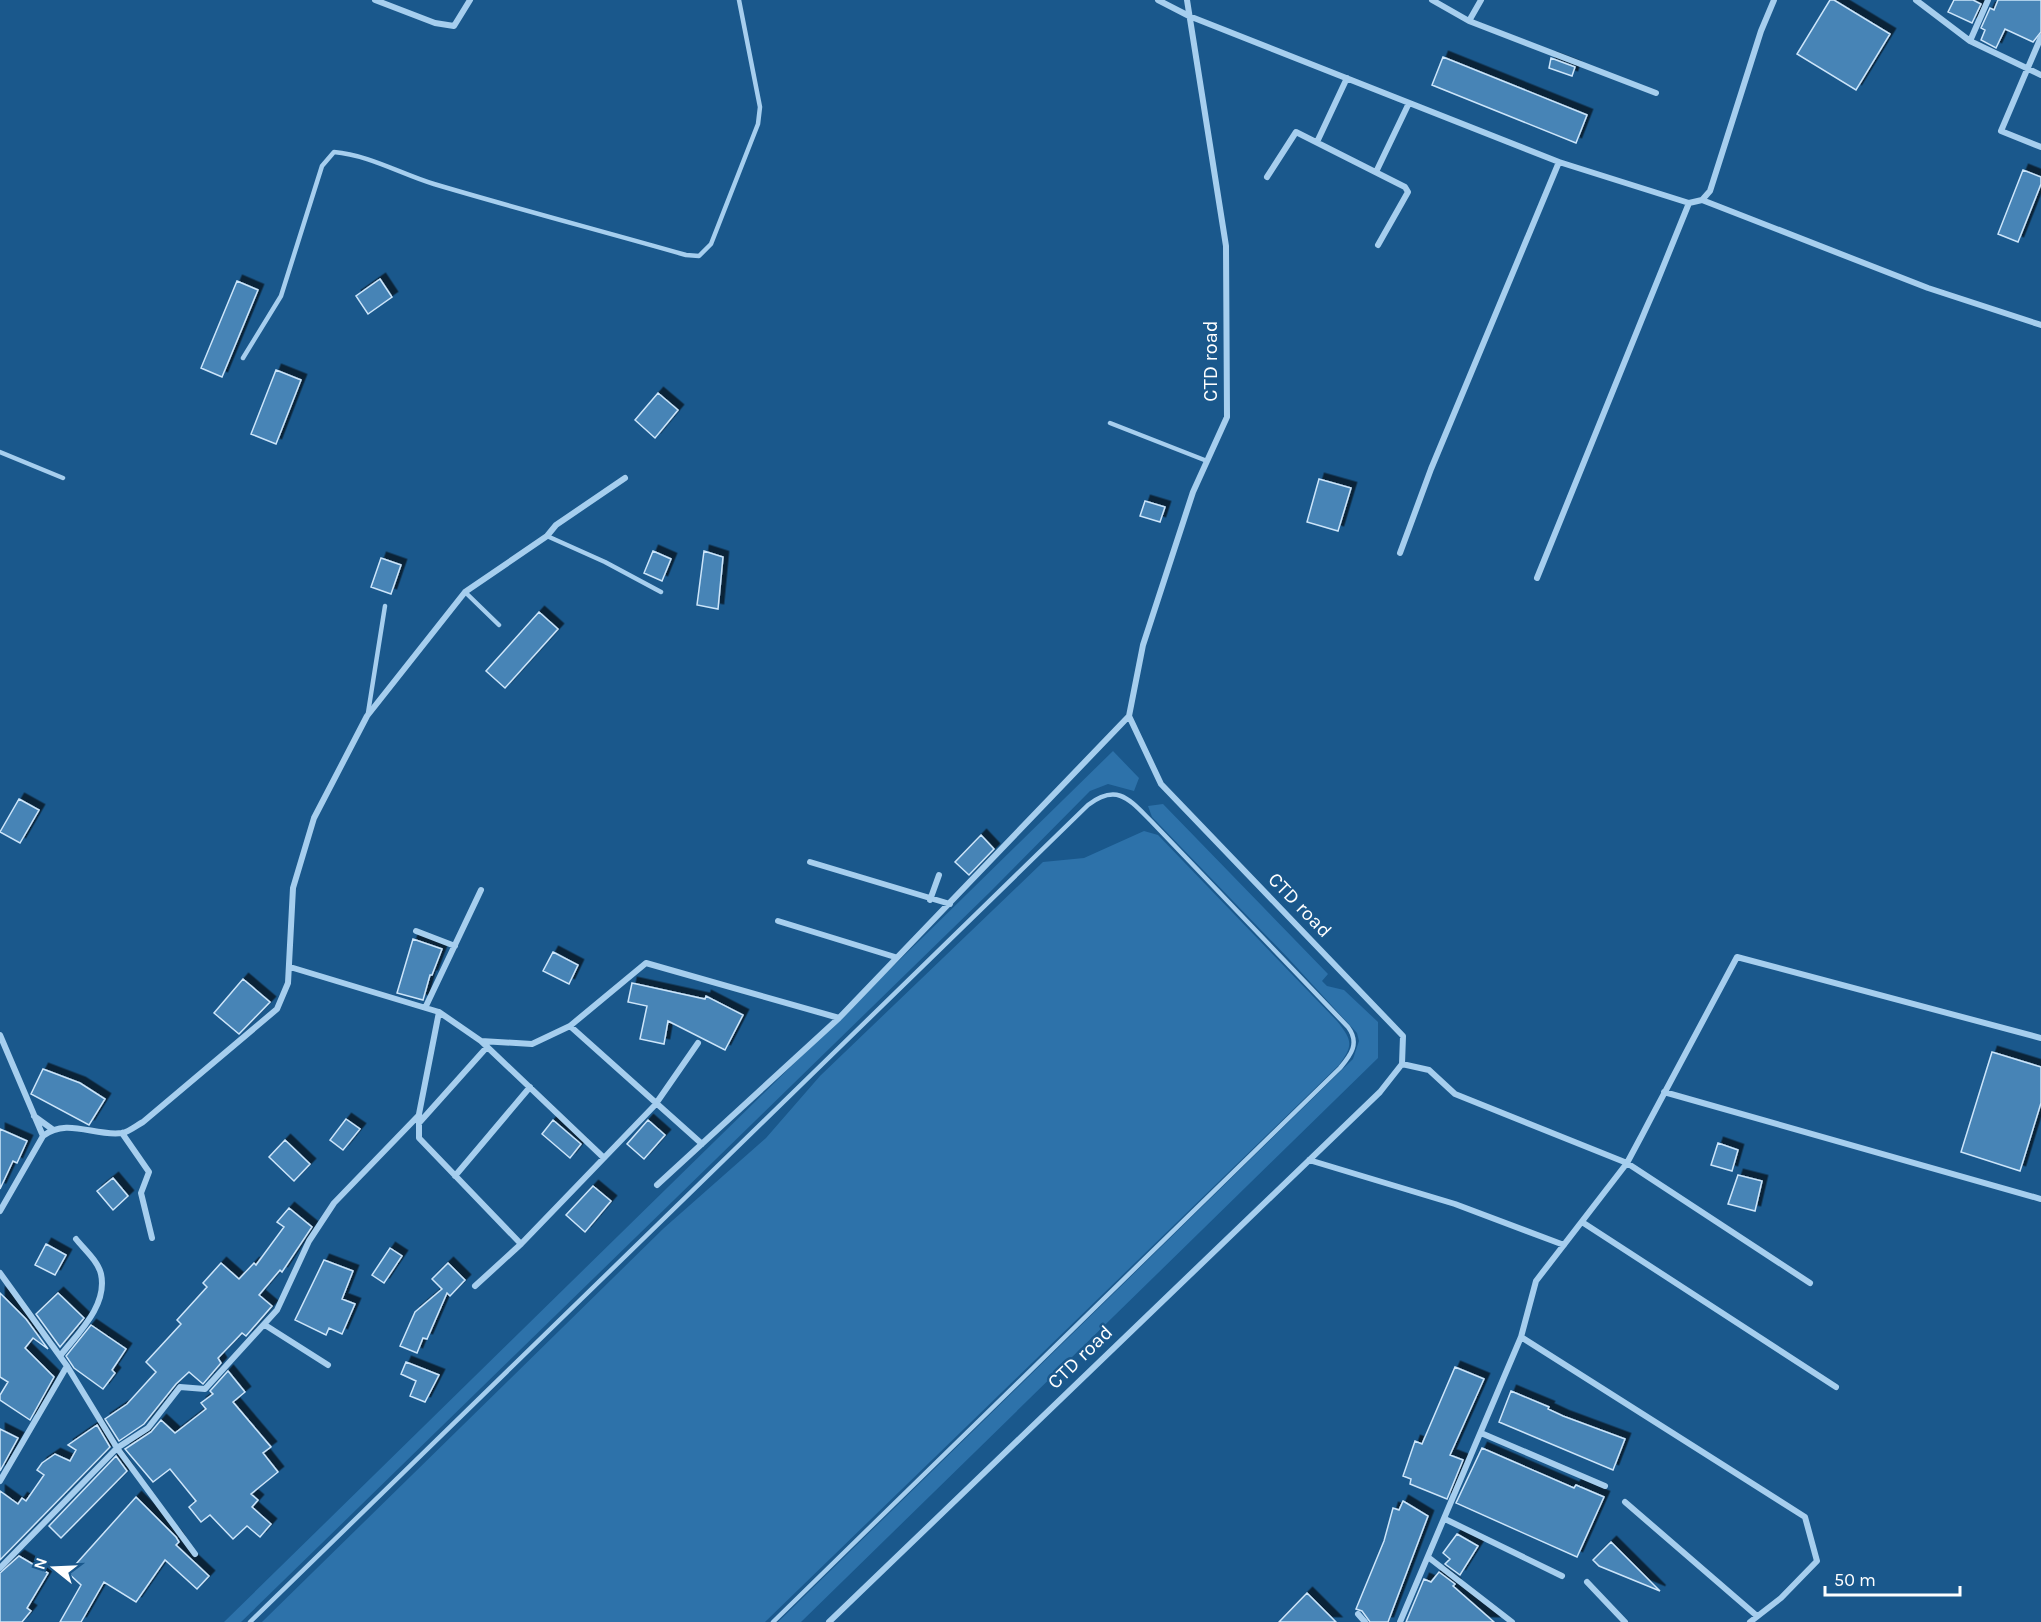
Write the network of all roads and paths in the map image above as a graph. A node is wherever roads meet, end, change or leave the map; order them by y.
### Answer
1 (375, 0) edge
2 (470, 0) edge
3 (739, 0) edge
4 (1158, 0) edge
5 (1188, 0) edge
6 (1432, 0) edge
7 (1481, 0) edge
8 (1774, 0) edge
9 (1916, 0) edge
10 (1988, 0) edge
11 (1189, 16) junction
12 (1468, 21) junction
13 (2041, 37) edge
14 (1970, 41) junction
15 (2026, 69) junction
16 (2041, 75) edge
17 (1347, 78) junction
18 (1656, 93) dead end
19 (1409, 103) junction
20 (1317, 142) junction
21 (2041, 147) edge
22 (1559, 162) junction
23 (1376, 172) junction
24 (1267, 177) dead end
25 (1702, 200) junction
26 (1689, 203) junction
27 (1378, 245) dead end
28 (2041, 325) edge
29 (243, 358) dead end
30 (1110, 423) dead end
31 (0, 452) edge
32 (1207, 461) junction
33 (625, 477) dead end
34 (63, 478) dead end
35 (547, 537) junction
36 (1400, 554) dead end
37 (1537, 578) dead end
38 (465, 592) junction
39 (661, 592) dead end
40 (385, 606) dead end
41 (499, 625) dead end
42 (367, 716) junction
43 (1129, 716) junction
44 (1141, 798) dead end
45 (1135, 805) junction
46 (810, 862) dead end
47 (939, 875) dead end
48 (481, 890) dead end
49 (930, 900) junction
50 (950, 904) junction
51 (778, 921) dead end
52 (416, 931) dead end
53 (455, 946) junction
54 (896, 957) junction
55 (290, 967) junction
56 (426, 1006) junction
57 (439, 1012) junction
58 (839, 1018) junction
59 (570, 1026) junction
60 (0, 1035) edge
61 (2041, 1038) edge
62 (481, 1041) junction
63 (698, 1043) dead end
64 (487, 1047) junction
65 (1402, 1064) junction
66 (530, 1087) junction
67 (1664, 1092) junction
68 (655, 1105) junction
69 (419, 1114) junction
70 (34, 1116) junction
71 (419, 1124) junction
72 (52, 1129) junction
73 (122, 1133) junction
74 (43, 1136) junction
75 (702, 1144) junction
76 (604, 1158) junction
77 (1309, 1160) junction
78 (1627, 1163) junction
79 (455, 1176) junction
80 (657, 1185) dead end
81 (2041, 1198) edge
82 (0, 1211) edge
83 (1582, 1222) junction
84 (152, 1238) dead end
85 (76, 1239) dead end
86 (521, 1244) junction
87 (1564, 1245) junction
88 (0, 1273) edge
89 (1810, 1283) dead end
90 (475, 1286) dead end
91 (265, 1325) junction
92 (1521, 1337) junction
93 (60, 1356) junction
94 (328, 1365) dead end
95 (67, 1366) junction
96 (1836, 1387) dead end
97 (1481, 1433) junction
98 (117, 1449) junction
99 (0, 1480) edge
100 (1605, 1486) dead end
101 (1625, 1502) dead end
102 (1445, 1519) junction
103 (195, 1554) dead end
104 (1428, 1557) junction
105 (0, 1568) edge
106 (1562, 1576) dead end
107 (1587, 1582) dead end
108 (1358, 1614) dead end
109 (1757, 1616) junction
110 (250, 1622) edge
111 (773, 1622) edge
112 (829, 1622) edge
113 (1365, 1622) edge
114 (1400, 1622) edge
115 (1512, 1622) edge
116 (1625, 1622) edge
117 (1750, 1622) edge

1 - 2 street
3 - 29 lane
4 - 11 street
5 - 11 street, CTD road
6 - 12 street
7 - 12 street
8 - 25 street
9 - 14 street
10 - 14 street
11 - 17 street
11 - 32 street, CTD road
12 - 18 street
13 - 15 street
14 - 15 street
15 - 16 street
15 - 21 street
17 - 19 street
17 - 20 street
19 - 22 street
19 - 23 street
20 - 23 street
20 - 24 street
22 - 26 street
22 - 36 street
23 - 27 street
25 - 26 street
25 - 28 street
26 - 37 street
30 - 32 lane
31 - 34 lane
32 - 43 street, CTD road
33 - 35 street
35 - 38 street
35 - 39 lane
38 - 41 lane
38 - 42 street
40 - 42 lane
42 - 55 street
43 - 50 street
43 - 65 street, CTD road
44 - 45 lane
45 - 110 lane
45 - 111 lane
46 - 49 street
47 - 49 street
48 - 53 street
49 - 50 street
50 - 54 street
51 - 54 street
52 - 53 street
53 - 56 street
54 - 58 street
55 - 56 street
55 - 73 street
56 - 57 street
57 - 62 street
57 - 69 street
58 - 59 street
58 - 75 street
59 - 62 street
59 - 68 street
60 - 70 street
61 - 67 street
62 - 64 street
63 - 68 street
64 - 66 street
64 - 71 street
65 - 77 street, CTD road
65 - 78 street
66 - 76 street
66 - 79 street
67 - 78 street
67 - 81 street
68 - 75 street
68 - 76 street
69 - 71 street
69 - 91 street
70 - 72 street
70 - 74 street
71 - 79 street
72 - 73 street
72 - 74 street
73 - 84 street
74 - 82 street
75 - 80 street
76 - 86 street
77 - 87 street
77 - 112 street, CTD road
78 - 83 street
78 - 89 street
79 - 86 street
83 - 87 street
83 - 96 street
85 - 93 street
86 - 90 street
87 - 92 street
88 - 93 street
91 - 94 street
91 - 98 street
92 - 97 street
92 - 109 street
93 - 95 street
95 - 98 street
95 - 99 street
97 - 100 street
97 - 102 street
98 - 103 street
98 - 105 street
101 - 109 street
102 - 104 street
102 - 106 street
104 - 114 street
104 - 115 street
107 - 116 street
108 - 113 street
109 - 117 street

